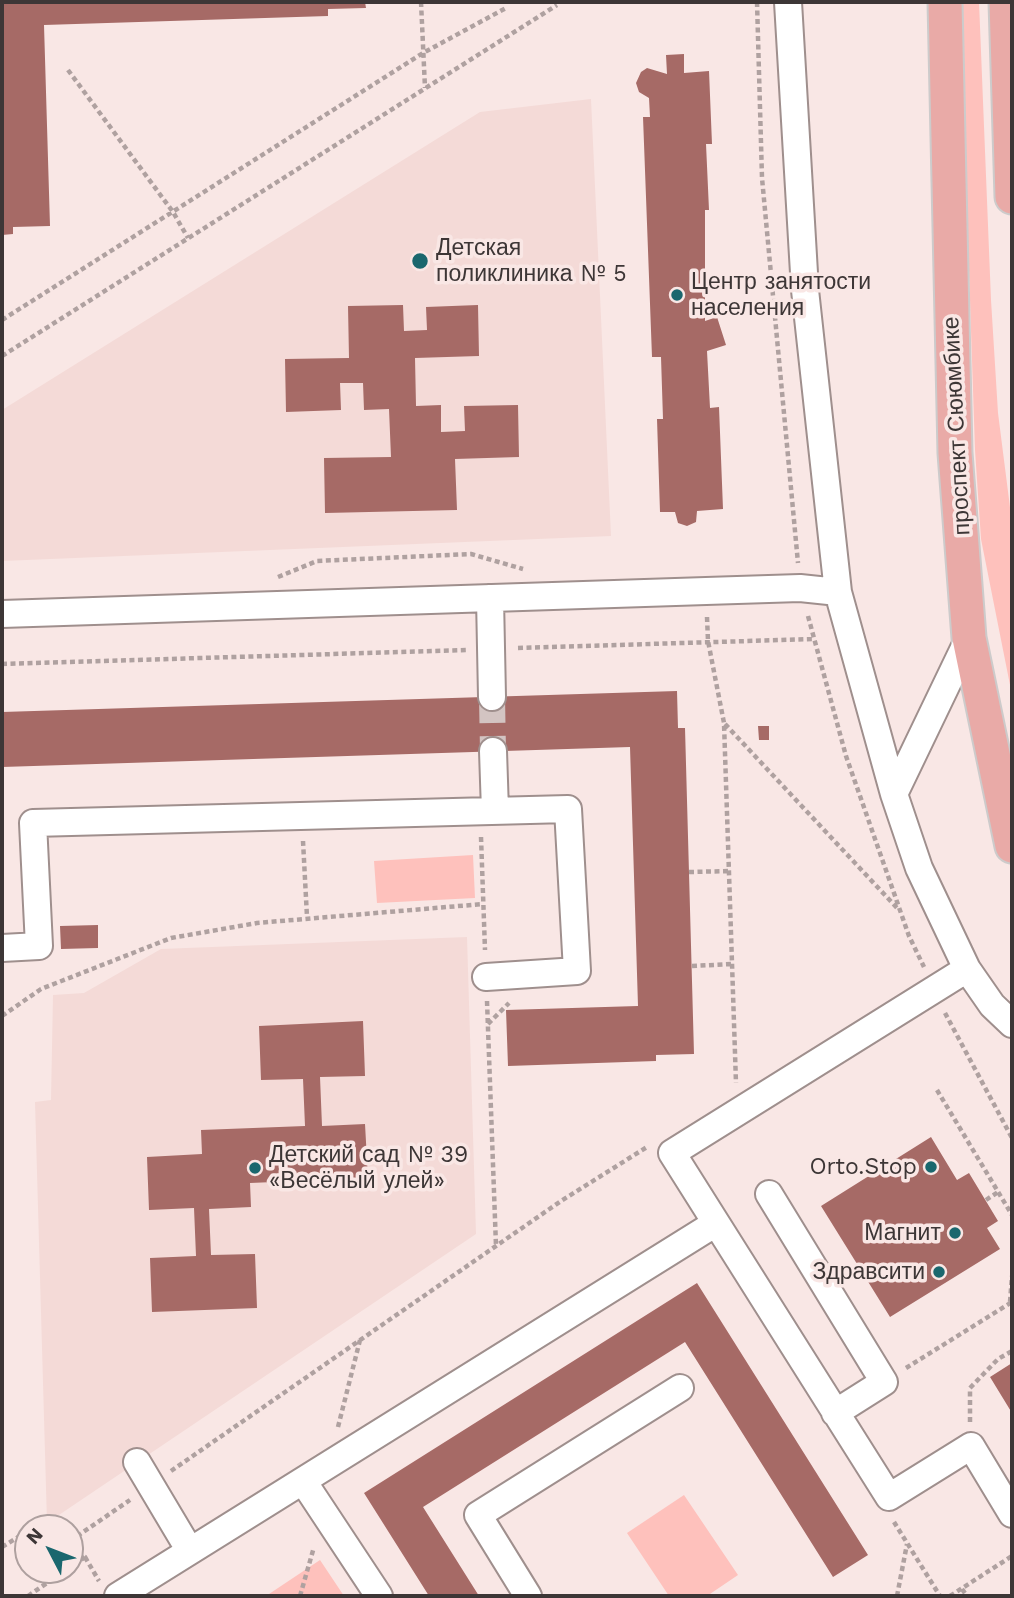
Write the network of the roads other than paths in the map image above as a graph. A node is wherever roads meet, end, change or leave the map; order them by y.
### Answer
1 (788, 2) edge
2 (945, 2) edge
3 (1006, 2) edge
4 (1012, 197) edge
5 (838, 592) junction
6 (490, 598) junction
7 (2, 614) edge
8 (969, 638) junction
9 (492, 697) tunnel mouth
10 (494, 751) tunnel mouth
11 (894, 794) junction
12 (487, 811) junction
13 (1012, 846) edge
14 (2, 948) edge
15 (967, 969) junction
16 (486, 977) road end
17 (1012, 1024) edge
18 (769, 1194) dead end
19 (716, 1223) junction
20 (680, 1388) dead end
21 (835, 1413) junction
22 (137, 1462) dead end
23 (303, 1481) junction
24 (1012, 1514) edge
25 (190, 1551) junction
26 (125, 1594) edge
27 (379, 1596) edge
28 (528, 1596) edge

1 - 5 street
2 - 8 main road, проспект Сююмбике
3 - 4 main road
5 - 6 street
5 - 11 street
6 - 7 street
6 - 9 street
8 - 11 street
8 - 13 main road, проспект Сююмбике
10 - 12 street
11 - 15 street
12 - 14 street
12 - 16 street
15 - 17 street
15 - 19 street
18 - 21 street
19 - 21 street
19 - 23 street
20 - 28 street
21 - 24 street
22 - 25 street
23 - 25 street
23 - 27 street
25 - 26 street

